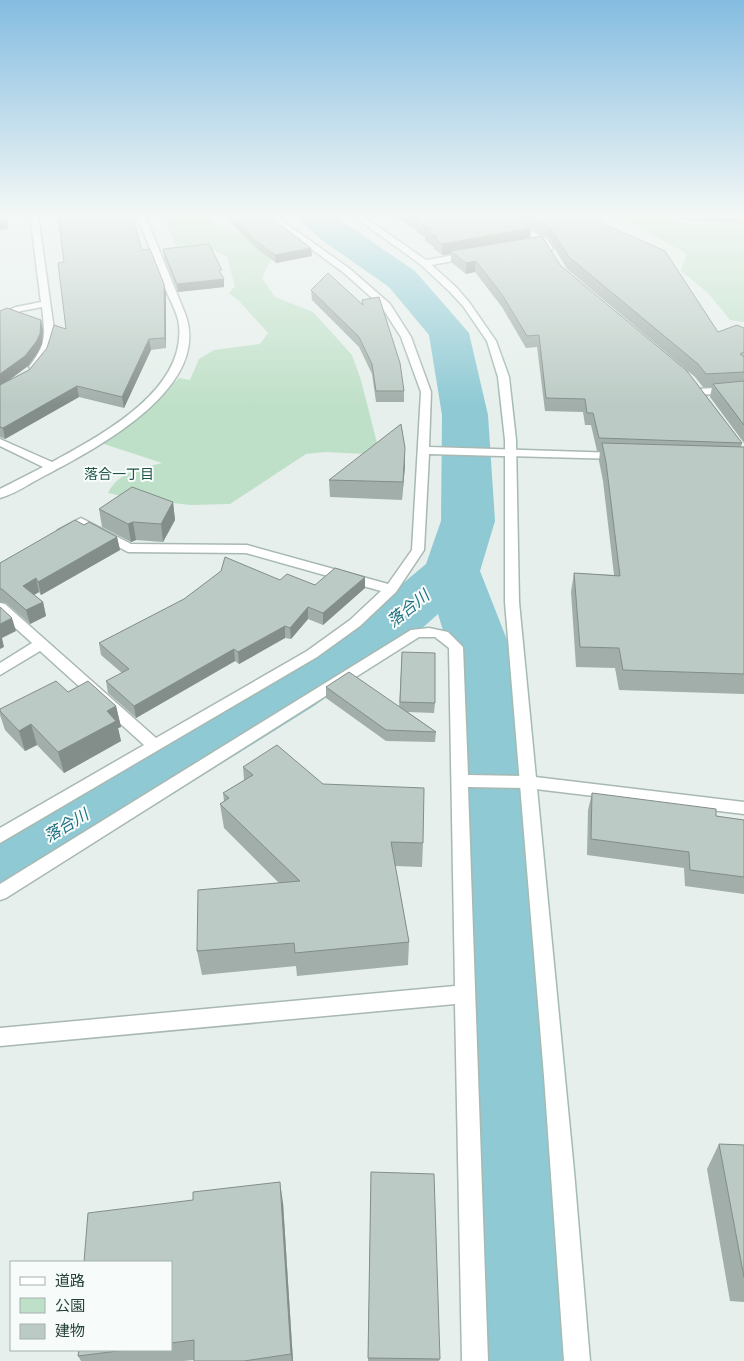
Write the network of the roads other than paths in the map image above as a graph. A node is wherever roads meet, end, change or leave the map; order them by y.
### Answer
1 (42, 279) edge
2 (166, 279) edge
3 (356, 279) edge
4 (442, 279) edge
5 (45, 304) junction
6 (0, 317) edge
7 (26, 377) edge
8 (744, 388) edge
9 (699, 393) edge
10 (0, 442) edge
11 (422, 450) junction
12 (510, 452) junction
13 (634, 456) edge
14 (51, 466) junction
15 (0, 494) edge
16 (48, 540) edge
17 (391, 589) junction
18 (0, 607) edge
19 (41, 644) junction
20 (0, 670) edge
21 (154, 746) junction
22 (460, 781) junction
23 (527, 782) junction
24 (744, 808) edge
25 (0, 836) edge
26 (0, 894) edge
27 (465, 994) junction
28 (0, 1037) edge
29 (475, 1361) edge
30 (577, 1361) edge

1 - 5 street
2 - 14 street
3 - 11 street
4 - 12 street
5 - 6 street
5 - 7 street
8 - 9 street
10 - 14 street
11 - 12 street
11 - 17 street
12 - 13 street
12 - 23 street
14 - 15 street
16 - 17 street
17 - 21 street
18 - 19 street
19 - 20 street
19 - 21 street
21 - 25 street
22 - 23 street
22 - 26 street
22 - 27 street
23 - 24 street
23 - 30 street
27 - 28 street
27 - 29 street

